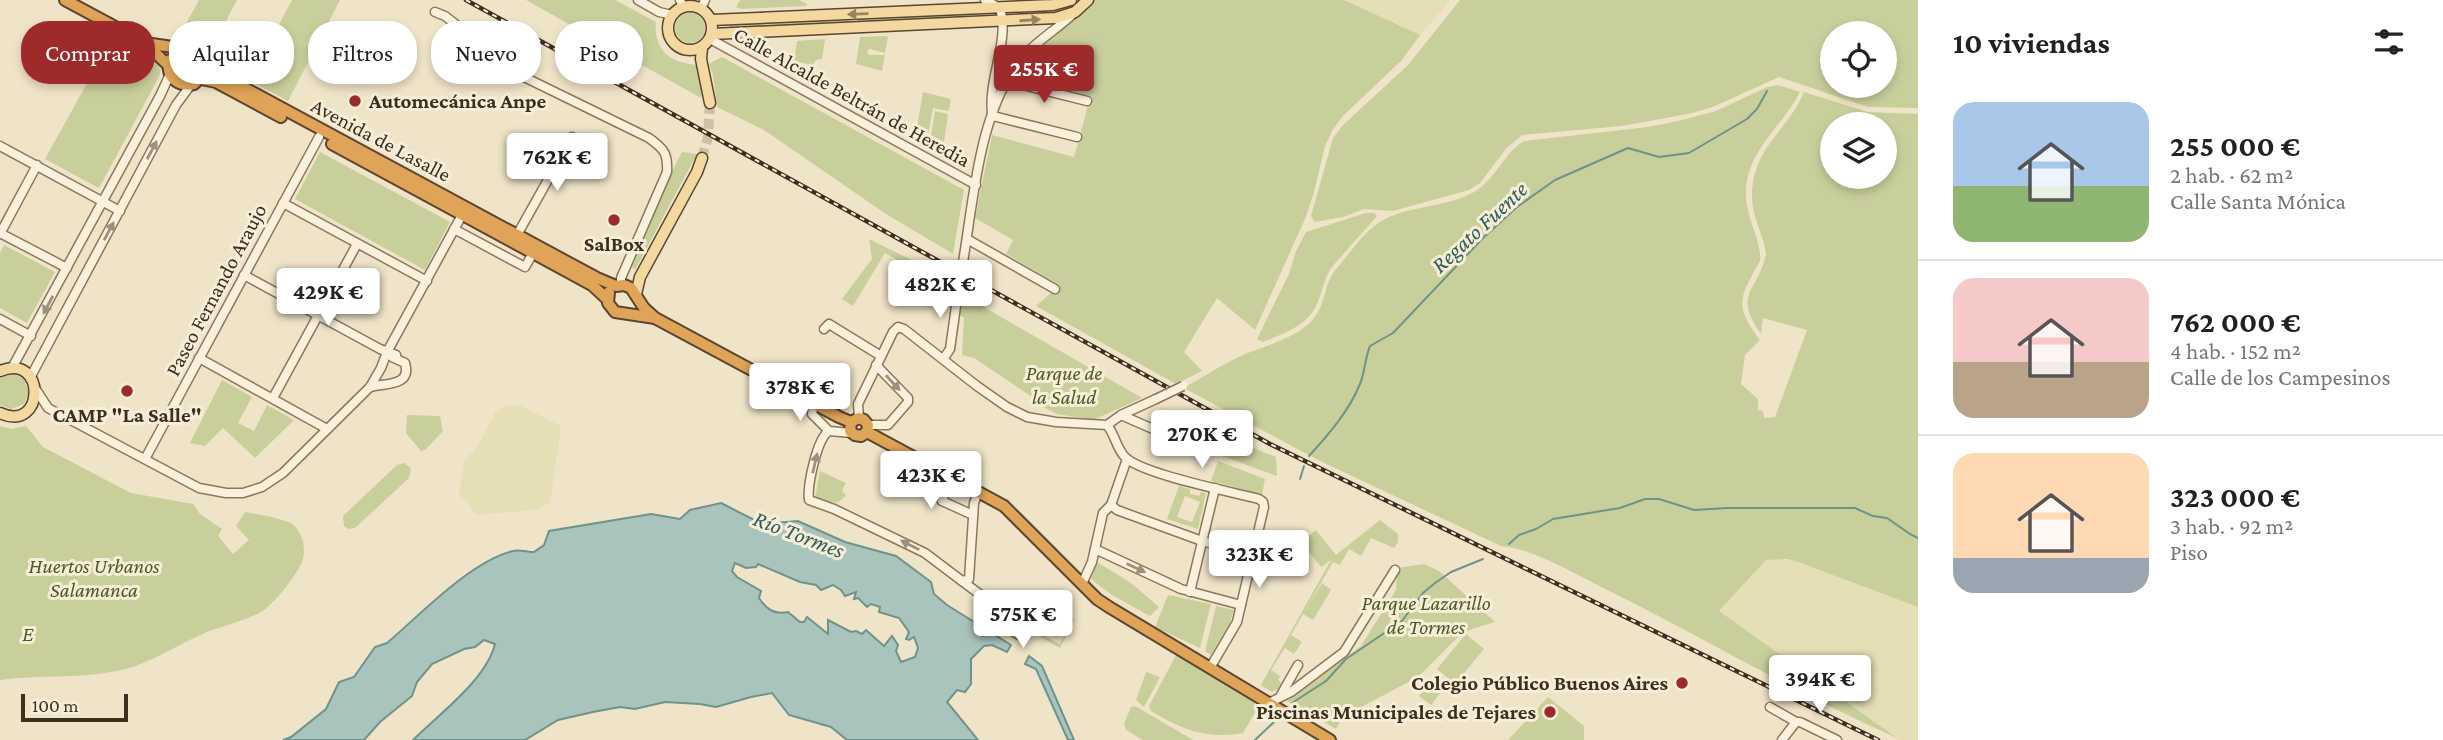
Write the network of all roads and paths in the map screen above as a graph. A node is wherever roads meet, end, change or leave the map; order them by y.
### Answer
1 (65, 0) edge
2 (638, 0) edge
3 (985, 0) edge
4 (1070, 0) edge
5 (1088, 0) edge
6 (681, 4) edge
7 (703, 4) edge
8 (974, 4) edge
9 (1053, 5) junction
10 (1000, 8) junction
11 (435, 12) dead end
12 (1075, 12) junction
13 (671, 18) junction
14 (1056, 18) junction
15 (711, 20) junction
16 (104, 21) edge
17 (1004, 21) junction
18 (1056, 30) junction
19 (711, 37) junction
20 (699, 52) junction
21 (155, 54) edge
22 (169, 69) joint
23 (1007, 81) junction
24 (179, 84) edge
25 (193, 84) edge
26 (220, 84) edge
27 (238, 84) edge
28 (190, 86) junction
29 (1087, 101) dead end
30 (710, 103) tunnel mouth
31 (993, 116) junction
32 (319, 137) junction
33 (572, 137) dead end
34 (1077, 138) dead end
35 (0, 146) edge
36 (702, 158) tunnel mouth
37 (37, 165) junction
38 (976, 185) junction
39 (104, 201) junction
40 (283, 203) junction
41 (120, 211) junction
42 (462, 215) junction
43 (454, 229) junction
44 (0, 233) edge
45 (517, 235) junction
46 (967, 239) junction
47 (357, 244) junction
48 (533, 253) junction
49 (67, 268) junction
50 (244, 275) junction
51 (427, 281) junction
52 (1055, 289) dead end
53 (627, 290) junction
54 (607, 299) junction
55 (626, 314) junction
56 (319, 315) junction
57 (655, 318) junction
58 (0, 319) edge
59 (824, 329) dead end
60 (31, 336) junction
61 (394, 342) junction
62 (387, 352) junction
63 (881, 356) junction
64 (398, 357) junction
65 (199, 358) junction
66 (944, 358) junction
67 (877, 365) junction
68 (382, 366) junction
69 (12, 368) junction
70 (0, 372) edge
71 (30, 378) junction
72 (388, 382) junction
73 (1183, 386) dead end
74 (370, 387) junction
75 (35, 388) junction
76 (273, 398) junction
77 (814, 403) junction
78 (30, 408) junction
79 (48, 408) junction
80 (0, 414) edge
81 (1121, 415) junction
82 (1107, 425) junction
83 (862, 426) junction
84 (327, 429) junction
85 (829, 431) junction
86 (1199, 449) dead end
87 (145, 459) junction
88 (1127, 459) junction
89 (950, 476) junction
90 (1215, 488) junction
91 (978, 492) junction
92 (1111, 505) junction
93 (973, 515) junction
94 (1202, 541) junction
95 (1094, 549) junction
96 (1253, 554) junction
97 (1395, 570) dead end
98 (964, 581) junction
99 (1082, 584) junction
100 (1190, 592) junction
101 (1241, 605) junction
102 (1028, 629) dead end
103 (1298, 665) dead end
104 (1210, 668) junction
105 (1282, 695) junction
106 (1269, 703) junction
107 (1770, 707) dead end
108 (1796, 722) junction
109 (1330, 740) edge
110 (1782, 740) edge
111 (1837, 740) edge

1 - 16 highway
2 - 13 street
3 - 10 street
4 - 9 main road
5 - 12 main road
6 - 7 main road
6 - 13 main road
7 - 15 main road
8 - 10 main road
8 -> 15 main road
9 - 10 main road
9 - 14 street
10 - 17 street
11 - 53 street
12 - 14 main road
12 - 18 street
13 - 20 main road
17 -> 14 main road
14 - 18 street
15 - 19 main road
17 - 19 main road
17 - 31 street
18 - 23 street
19 - 20 main road
19 - 38 street, Calle Alcalde Beltrán de Heredia
20 - 30 main road
21 - 22 highway
22 - 39 street
23 - 29 street
23 - 31 street
24 - 28 highway
25 - 28 highway
26 - 32 highway, Avenida de Lasalle
27 - 45 highway, Avenida de Lasalle
41 -> 28 street
31 - 34 street
31 - 38 street
32 - 40 street, Paseo Fernando Araujo
32 - 42 highway, Avenida de Lasalle
33 - 45 street
35 - 37 street
36 - 53 main road
37 - 39 street
37 - 44 street
38 - 46 street
39 - 41 street
39 - 49 street
40 - 47 street
40 - 50 street, Paseo Fernando Araujo
71 -> 41 street
42 - 43 street
42 - 48 highway, Avenida de Lasalle
43 - 48 street
43 - 51 street
44 - 49 street
45 - 53 highway, Avenida de Lasalle
46 - 52 street
46 - 66 street, bridge
47 - 51 street
47 - 56 street
48 - 54 highway, Avenida de Lasalle
49 -> 60 street
50 - 56 street
50 - 65 street, Paseo Fernando Araujo
51 - 61 street
53 - 54 highway
53 - 55 highway
53 - 57 highway, Avenida de Lasalle
54 - 55 highway
55 - 57 highway, Avenida de Lasalle
56 - 62 street
56 - 76 street
57 - 77 highway, Avenida de Lasalle
58 - 60 street
59 - 63 street
60 - 69 street
61 - 62 street
61 - 64 street
62 - 64 street
62 - 68 street
63 - 66 street
63 - 67 street
64 - 68 street
64 - 72 street
65 - 76 street
65 - 87 street, Paseo Fernando Araujo
66 - 82 street
67 - 83 street
67 -> 83 street
68 - 72 street
68 - 74 street
69 - 70 main road
69 - 71 main road
71 - 75 main road
72 - 74 street
73 - 81 street, bridge
74 - 84 street
75 - 78 main road
75 - 79 street
76 - 84 street
77 - 83 highway, Avenida de Lasalle
77 - 85 street
78 - 79 street
78 - 80 main road
79 - 87 street
81 - 82 street
81 - 86 street
82 - 88 street
83 - 85 street
83 - 89 highway, Avenida de Lasalle
84 - 87 street
98 -> 85 street
88 - 90 street
88 - 92 street
89 - 91 highway, Avenida de Lasalle
89 - 93 street
90 - 94 street
90 - 96 street
91 - 93 street
91 - 99 highway, Avenida de Lasalle
92 - 94 street
92 - 95 street
93 - 98 street
94 - 96 street
94 - 100 street
95 - 99 street
95 -> 100 street
96 - 101 street
97 - 105 street
98 - 102 street
99 - 104 highway, Avenida de Lasalle
100 - 101 street
101 - 104 street
103 - 105 street
104 - 106 highway, Avenida de Lasalle
105 - 106 street
106 - 109 highway, Avenida de Lasalle
107 - 108 street
108 - 110 street
108 - 111 street

